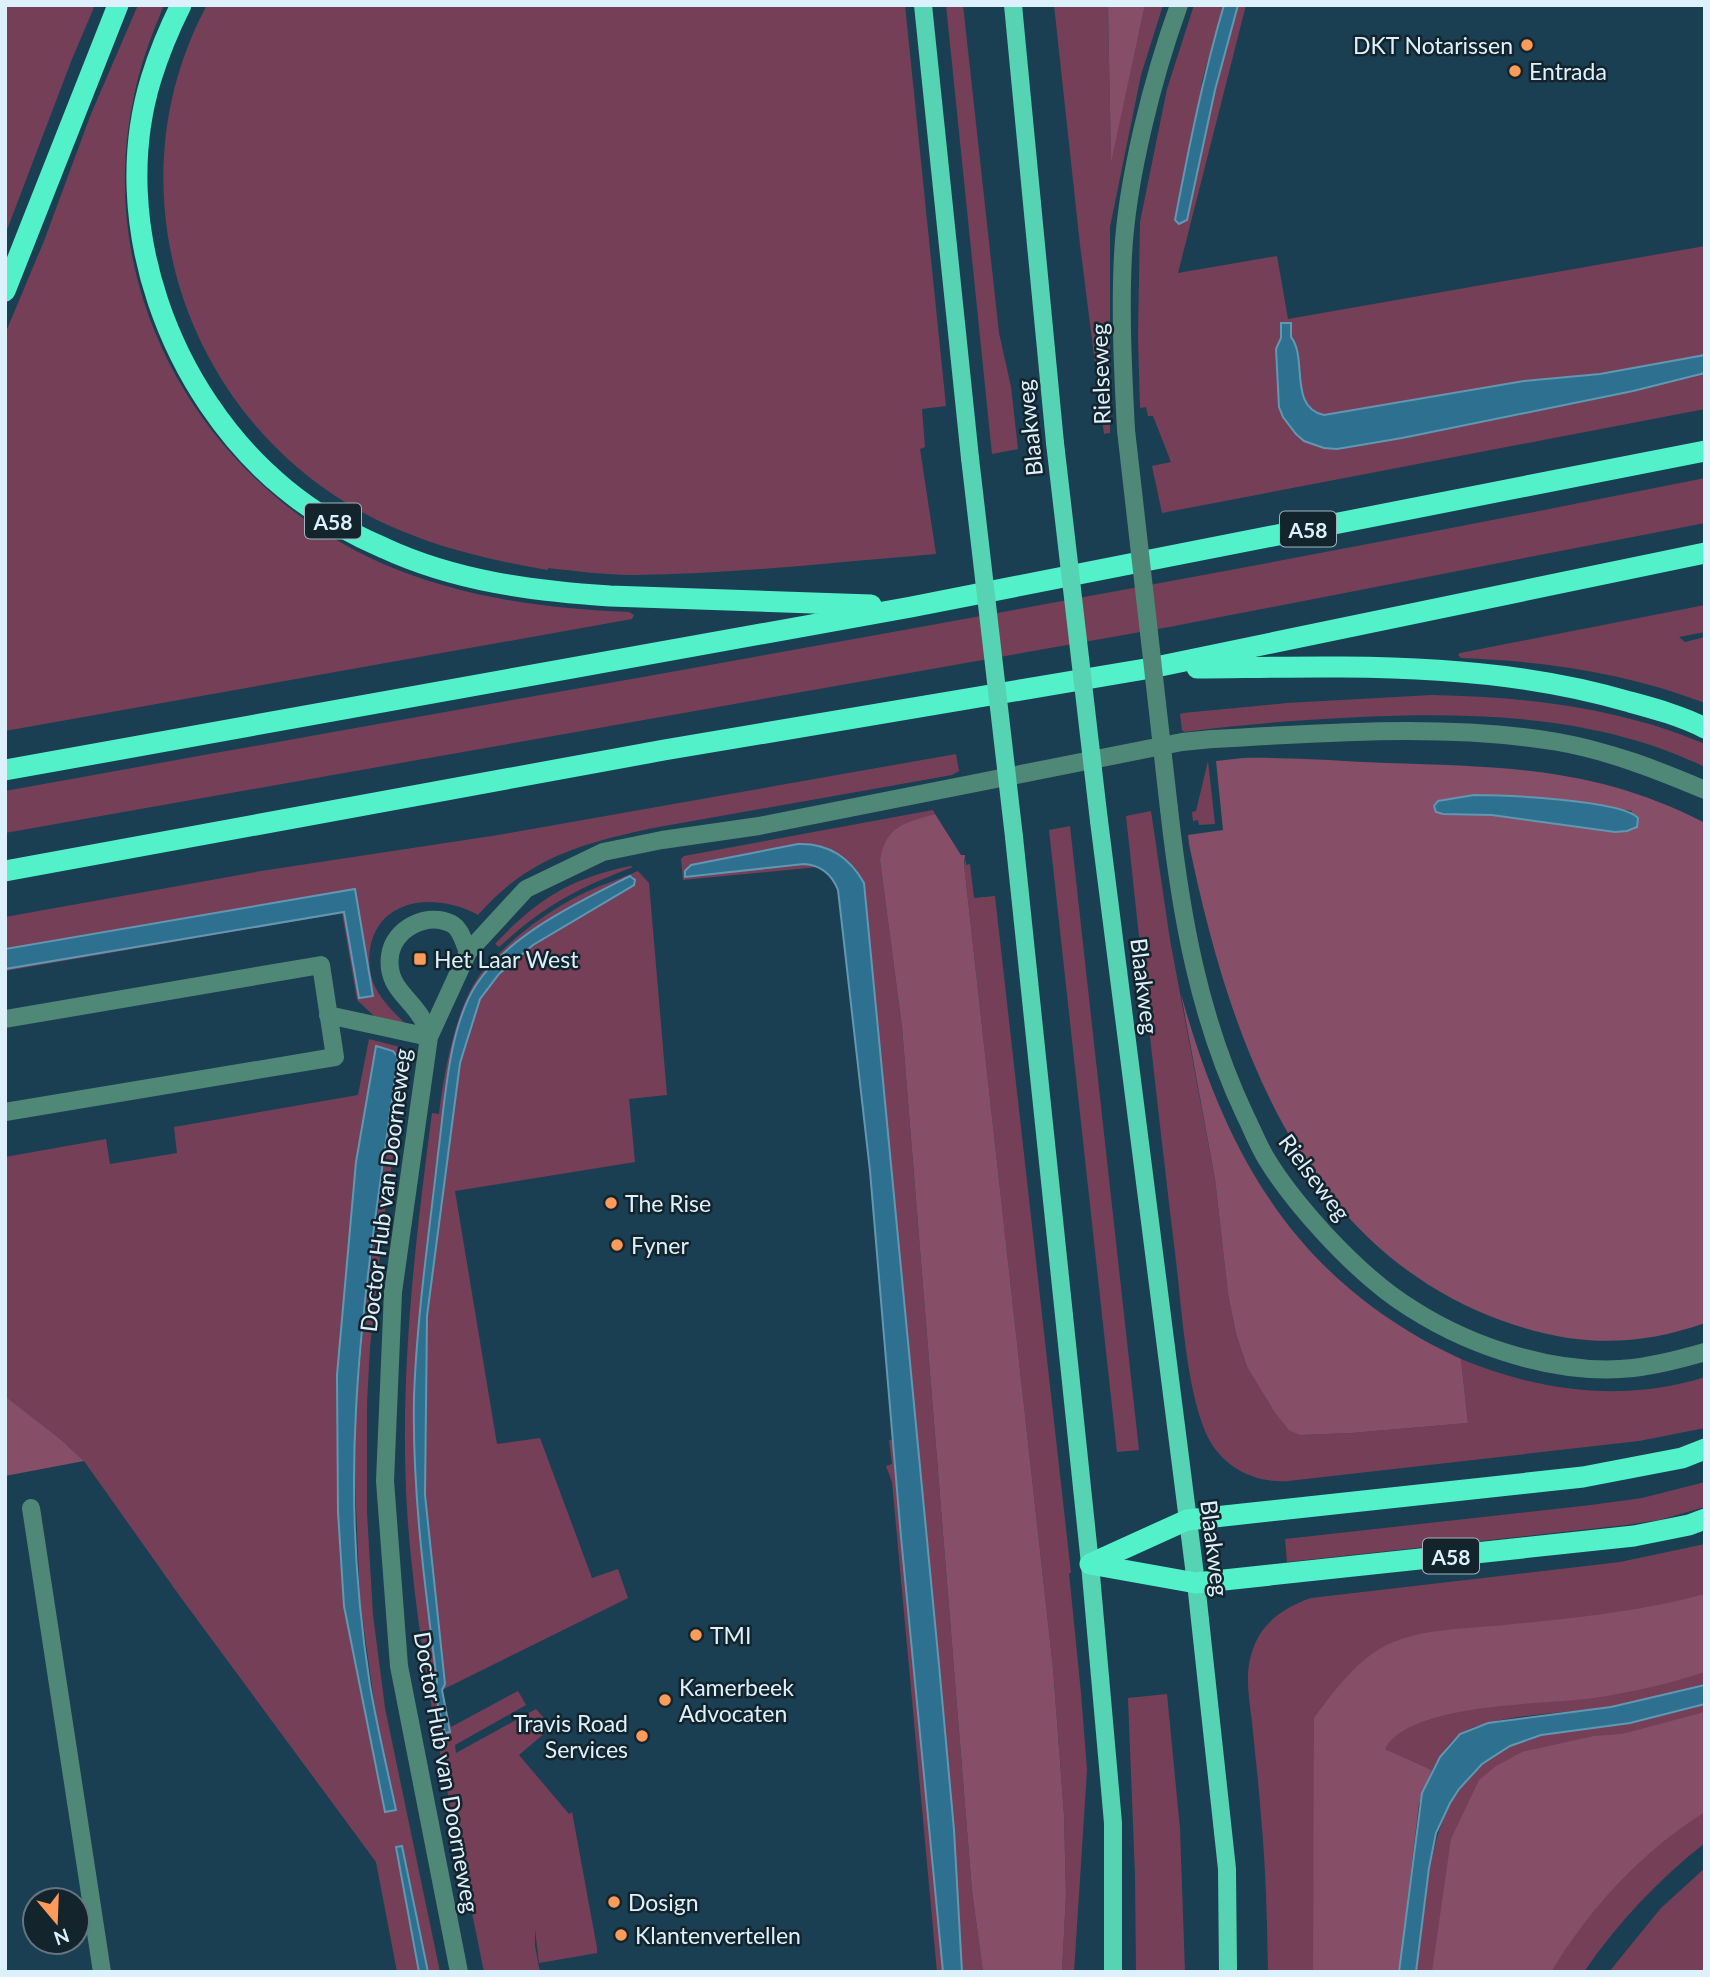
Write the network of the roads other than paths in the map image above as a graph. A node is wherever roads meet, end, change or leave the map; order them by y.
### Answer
1 (118, 5) edge
2 (181, 5) edge
3 (923, 5) edge
4 (1013, 5) edge
5 (1179, 5) edge
6 (5, 291) edge
7 (1705, 451) edge
8 (1705, 553) edge
9 (911, 607) junction
10 (1151, 668) junction
11 (1705, 728) edge
12 (5, 770) edge
13 (1705, 790) edge
14 (5, 871) edge
15 (468, 952) junction
16 (328, 1016) junction
17 (5, 1020) edge
18 (429, 1037) junction
19 (5, 1112) edge
20 (1705, 1352) edge
21 (1705, 1449) edge
22 (31, 1508) dead end
23 (1705, 1519) edge
24 (1187, 1520) junction
25 (1090, 1564) junction
26 (1196, 1583) junction
27 (102, 1972) edge
28 (459, 1972) edge
29 (1113, 1972) edge
30 (1228, 1972) edge

1 - 6 highway
2 - 9 highway, A58
3 - 25 main road, bridge
4 - 24 main road, Blaakweg, bridge
5 - 20 street, Rielseweg, bridge
7 - 9 highway, A58
8 - 10 highway
9 - 12 highway, A58
10 - 11 highway
10 - 14 highway
13 - 15 street, Doctor Hub van Doorneweg
15 - 18 street, Doctor Hub van Doorneweg
15 - 18 street, Doctor Hub van Doorneweg
16 - 17 street
16 - 18 street
16 - 19 street
18 - 28 street, Doctor Hub van Doorneweg
21 - 24 highway
22 - 27 street
23 - 26 highway, A58
24 - 25 highway
24 - 26 main road, Blaakweg
25 - 26 highway
25 - 29 main road
26 - 30 main road, Blaakweg

